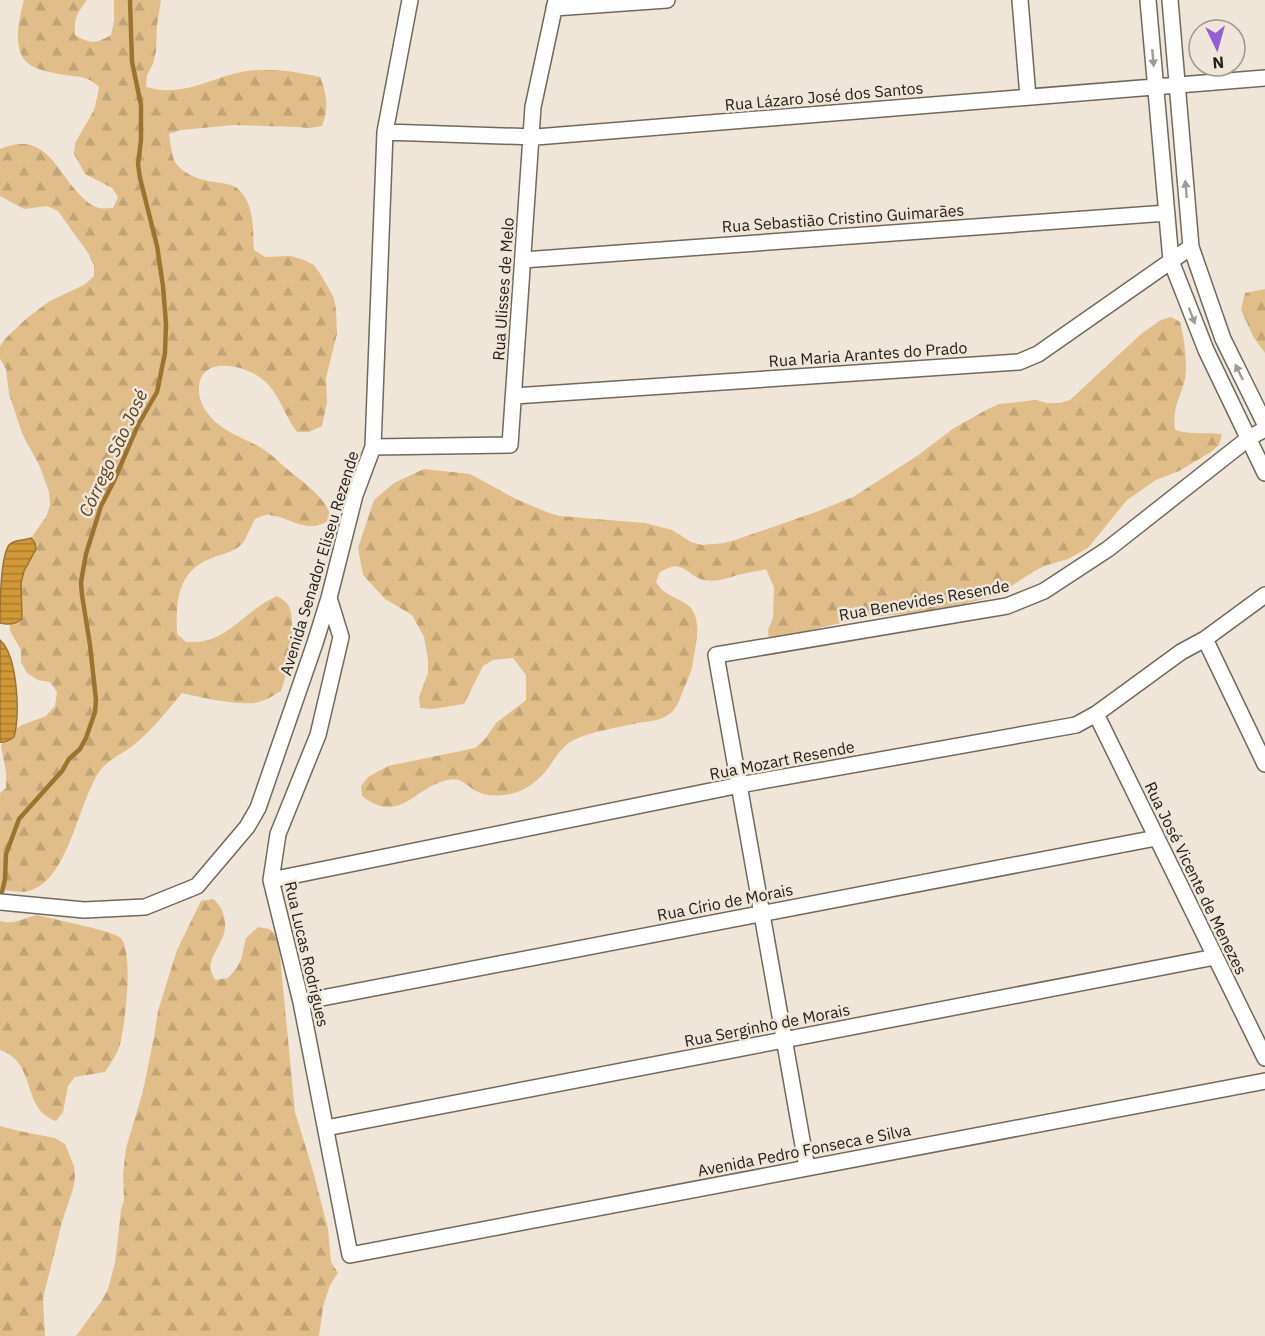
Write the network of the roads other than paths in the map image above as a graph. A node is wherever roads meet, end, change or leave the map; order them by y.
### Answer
1 (410, 0) edge
2 (667, 0) edge
3 (1020, 0) edge
4 (1148, 0) edge
5 (1170, 0) edge
6 (555, 4) edge
7 (1265, 78) edge
8 (1177, 85) junction
9 (1156, 87) junction
10 (1028, 97) junction
11 (385, 132) junction
12 (531, 137) junction
13 (1167, 213) junction
14 (1191, 247) junction
15 (523, 260) junction
16 (1171, 261) junction
17 (514, 396) junction
18 (1265, 424) edge
19 (1265, 429) edge
20 (1249, 438) junction
21 (373, 447) junction
22 (1265, 473) edge
23 (1265, 595) edge
24 (329, 598) junction
25 (1205, 639) junction
26 (1096, 714) junction
27 (1265, 764) edge
28 (740, 786) junction
29 (1156, 838) junction
30 (271, 880) junction
31 (0, 902) edge
32 (762, 914) junction
33 (1215, 957) junction
34 (301, 1002) junction
35 (785, 1040) junction
36 (1265, 1058) edge
37 (1265, 1081) edge
38 (326, 1128) junction
39 (807, 1168) junction
40 (350, 1255) joint

1 - 11 street, Avenida Senador Eliseu Rezende
2 - 6 street
3 - 10 street
4 -> 9 street
5 - 8 street
6 - 12 street, Rua Ulisses de Melo
7 - 8 street, Rua Lázaro José dos Santos
8 - 9 street, Rua Lázaro José dos Santos
14 -> 8 street
9 - 10 street, Rua Lázaro José dos Santos
9 - 13 street
10 - 12 street, Rua Lázaro José dos Santos
11 - 12 street, Rua Lázaro José dos Santos
11 - 21 street, Avenida Senador Eliseu Rezende
12 - 15 street, Rua Ulisses de Melo
13 - 15 street, Rua Sebastião Cristino Guimarães
13 - 16 street
14 - 16 street, Rua Maria Arantes do Prado
18 -> 14 street
15 - 17 street, Rua Ulisses de Melo
16 - 17 street, Rua Maria Arantes do Prado
16 -> 20 street
17 - 21 street, Rua Ulisses de Melo
19 - 20 street, Rua Benevides Resende
20 - 22 street
20 - 28 street, Rua Benevides Resende
21 - 24 street, Avenida Senador Eliseu Rezende
23 - 25 street, Rua Mozart Resende
24 - 30 street, Rua Lucas Rodrigues
24 - 31 street, Avenida Senador Eliseu Rezende
25 - 26 street, Rua Mozart Resende
25 - 27 street
26 - 28 street, Rua Mozart Resende
26 - 29 street, Rua José Vicente de Menezes
28 - 30 street, Rua Mozart Resende
28 - 32 street
29 - 32 street, Rua Círio de Morais
29 - 33 street, Rua José Vicente de Menezes
30 - 34 street, Rua Lucas Rodrigues
32 - 34 street, Rua Círio de Morais
32 - 35 street
33 - 35 street, Rua Serginho de Morais
33 - 36 street, Rua José Vicente de Menezes
34 - 38 street, Rua Lucas Rodrigues
35 - 38 street, Rua Serginho de Morais
35 - 39 street
37 - 39 street, Avenida Pedro Fonseca e Silva
38 - 40 street, Rua Lucas Rodrigues
39 - 40 street, Avenida Pedro Fonseca e Silva

